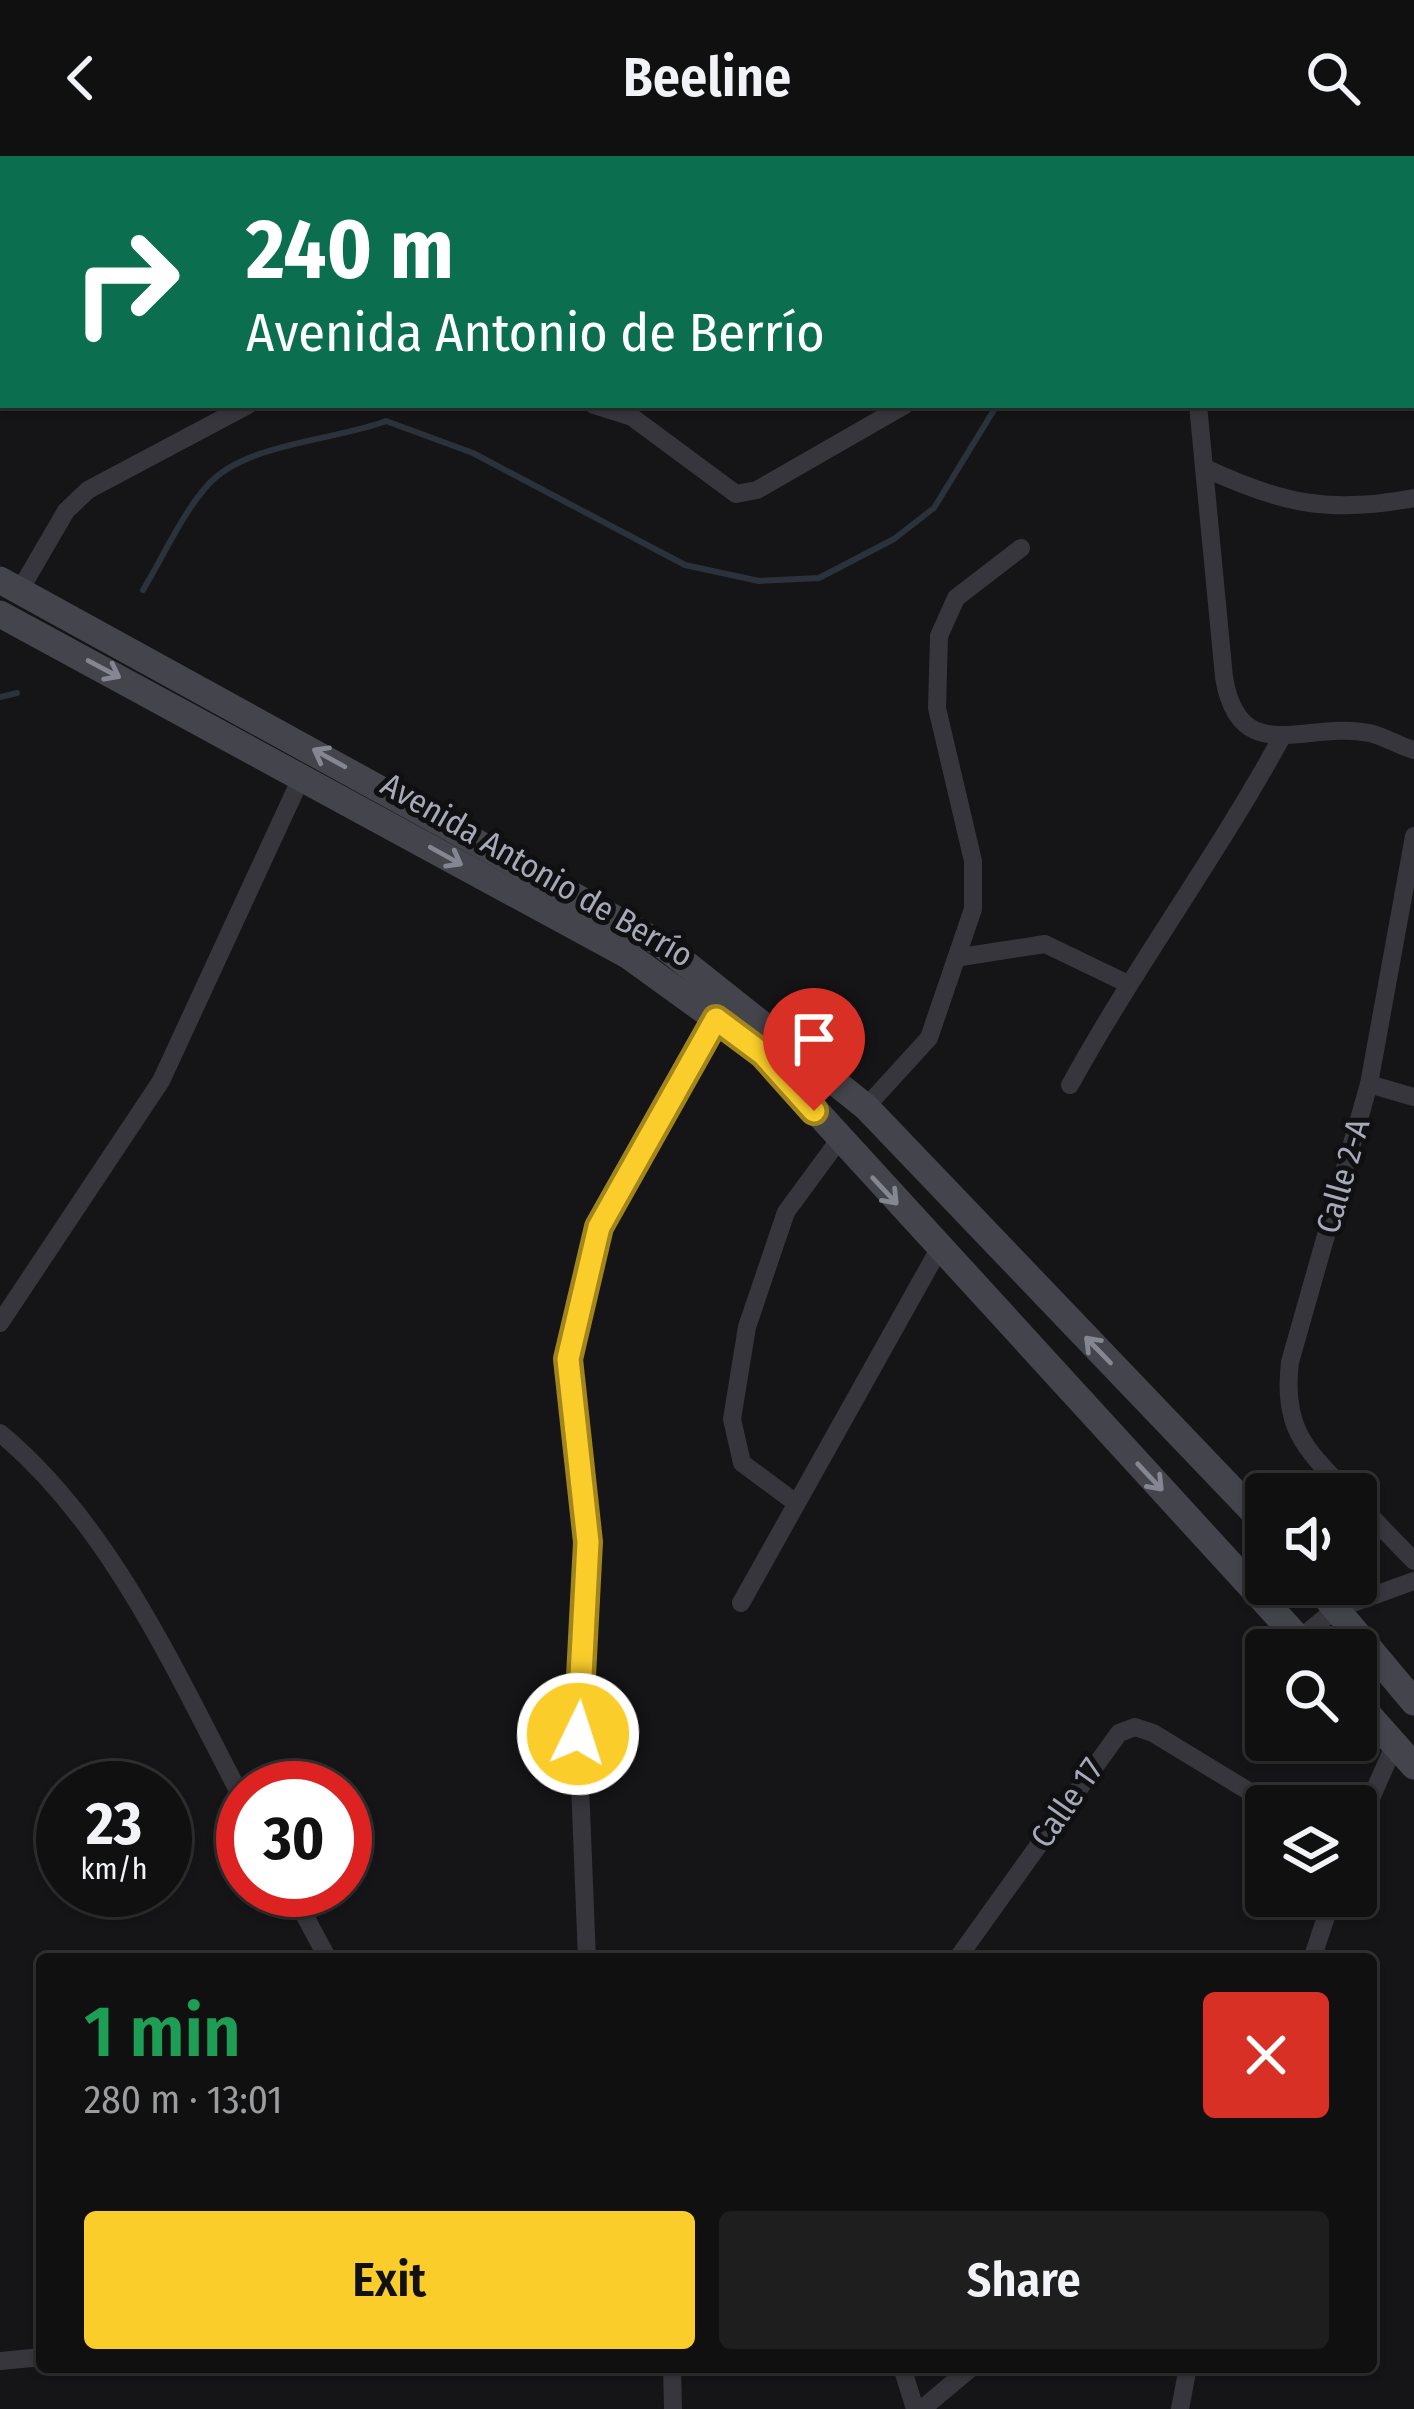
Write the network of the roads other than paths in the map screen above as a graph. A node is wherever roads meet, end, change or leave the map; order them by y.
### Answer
1 (242, 408) edge
2 (604, 408) edge
3 (1198, 408) edge
4 (876, 412) edge
5 (1205, 468) junction
6 (1414, 498) edge
7 (1021, 548) dead end
8 (10, 585) edge
9 (0, 614) edge
10 (1283, 735) junction
11 (1414, 750) edge
12 (302, 776) junction
13 (1414, 836) edge
14 (962, 957) junction
15 (1126, 983) junction
16 (716, 1019) junction
17 (1369, 1084) junction
18 (1070, 1085) dead end
19 (1414, 1097) edge
20 (866, 1107) junction
21 (839, 1140) junction
22 (939, 1249) junction
23 (0, 1323) edge
24 (0, 1433) edge
25 (1328, 1473) edge
26 (796, 1503) junction
27 (1245, 1504) edge
28 (1377, 1524) edge
29 (1414, 1562) edge
30 (1414, 1581) edge
31 (741, 1603) dead end
32 (1333, 1605) edge
33 (1336, 1609) junction
34 (1290, 1629) edge
35 (1318, 1629) edge
36 (1411, 1688) edge
37 (1377, 1724) edge
38 (1395, 1744) junction
39 (222, 1761) edge
40 (1414, 1766) edge
41 (1377, 1785) edge
42 (1245, 1789) edge
43 (305, 1917) edge
44 (1326, 1917) edge
45 (325, 1953) edge
46 (587, 1953) edge
47 (961, 1953) edge
48 (1314, 1953) edge
49 (36, 2358) edge
50 (0, 2361) edge
51 (673, 2373) edge
52 (904, 2373) edge
53 (964, 2373) edge
54 (1187, 2373) edge
55 (673, 2409) edge
56 (918, 2409) edge
57 (1180, 2409) edge

1 - 8 street
2 - 4 street
3 - 5 street
5 - 6 street
5 - 10 street
7 - 14 street
20 -> 8 street, Avenida Antonio de Berrío
9 -> 12 street, Avenida Antonio de Berrío
10 - 11 street
10 - 15 street
12 -> 16 street, Avenida Antonio de Berrío
12 - 23 street
13 - 17 street, Calle 2-A
14 - 15 street
14 - 20 street
15 - 18 street
16 - 21 street, Avenida Antonio de Berrío
16 - 46 street
17 - 19 street
17 - 25 street, Calle 2-A
27 -> 20 street, Avenida Antonio de Berrío
21 -> 22 street, Avenida Antonio de Berrío
21 - 26 street
22 - 26 street
22 -> 34 street, Avenida Antonio de Berrío
24 - 39 street
26 - 31 street
28 - 29 street
30 - 33 street
32 - 33 street
33 - 35 street
33 - 36 street
37 - 38 street
38 - 40 street
38 - 41 street
42 - 47 street, Calle 17
43 - 45 street
44 - 48 street
49 - 50 street
51 - 55 street
52 - 56 street
53 - 56 street
54 - 57 street

